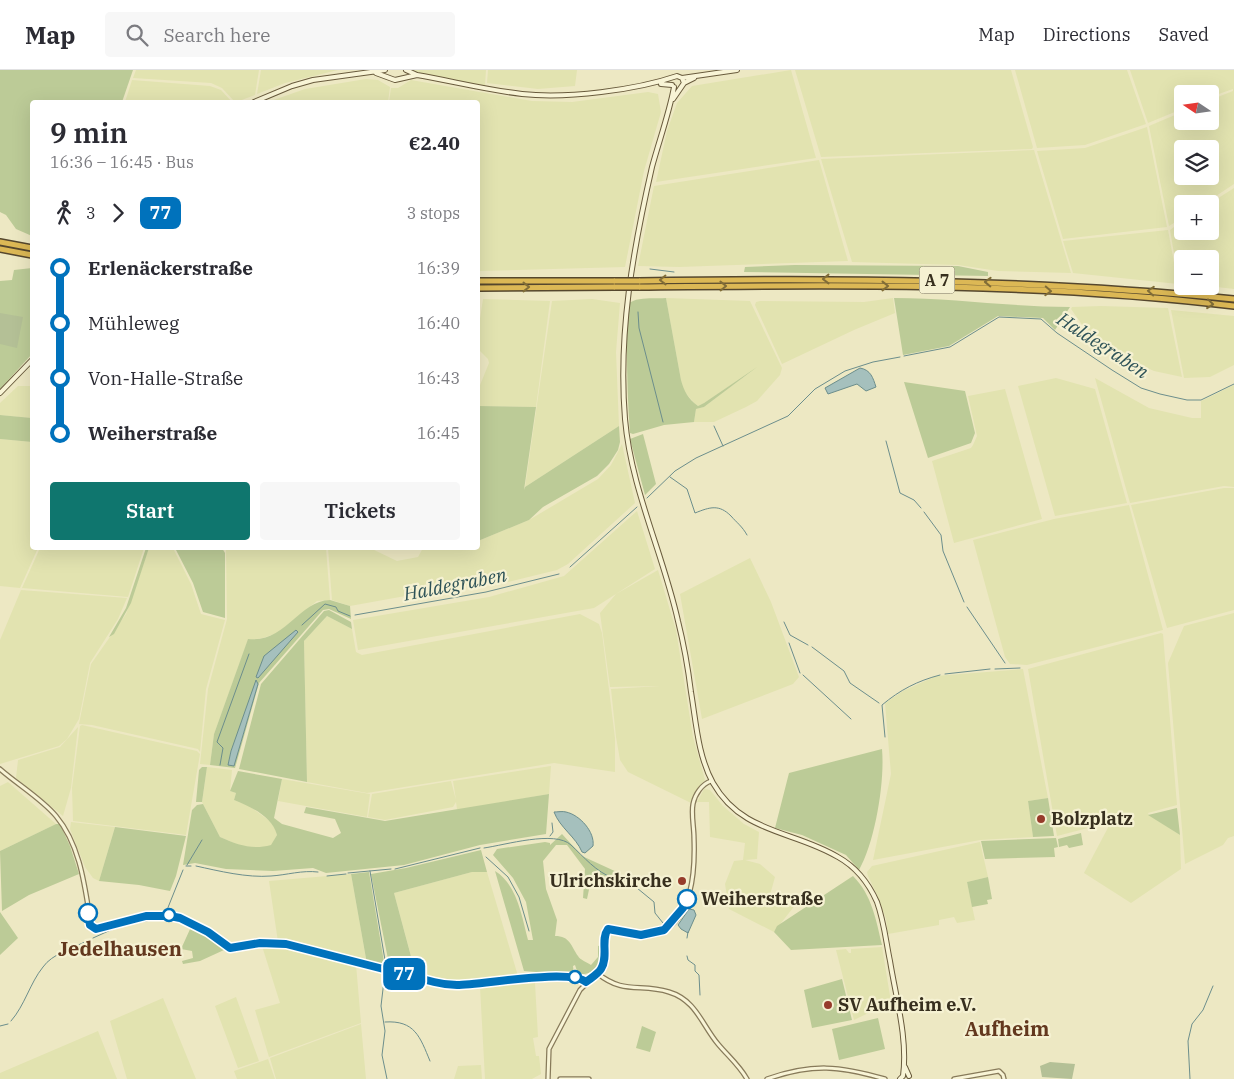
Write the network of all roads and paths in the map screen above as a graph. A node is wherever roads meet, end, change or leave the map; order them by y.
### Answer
1 (385, 70) edge
2 (389, 70) edge
3 (405, 70) edge
4 (737, 70) edge
5 (376, 72) junction
6 (416, 75) junction
7 (390, 76) junction
8 (402, 78) junction
9 (672, 80) junction
10 (683, 81) junction
11 (656, 83) junction
12 (673, 86) junction
13 (680, 88) junction
14 (259, 100) edge
15 (669, 105) junction
16 (0, 242) edge
17 (30, 248) edge
18 (0, 249) edge
19 (30, 255) edge
20 (480, 281) edge
21 (480, 288) edge
22 (1234, 299) edge
23 (1234, 306) edge
24 (30, 362) edge
25 (0, 392) edge
26 (0, 769) edge
27 (712, 780) junction
28 (598, 973) junction
29 (586, 982) junction
30 (905, 1065) junction
31 (902, 1078) edge
32 (911, 1078) edge
33 (548, 1079) edge
34 (560, 1079) edge
35 (588, 1079) edge
36 (747, 1079) edge
37 (767, 1079) edge
38 (885, 1079) edge
39 (954, 1079) edge
40 (1004, 1079) edge

1 - 5 main road
2 - 7 main road
3 - 6 main road
3 - 8 main road
4 - 10 main road
5 - 7 main road
5 - 14 main road
6 - 8 main road
6 - 11 main road
7 - 8 main road
9 - 10 main road
9 - 11 main road
9 - 12 main road
10 - 13 main road
11 - 12 main road
12 - 13 main road
12 - 15 main road
13 - 15 main road
15 - 27 main road
16 - 17 highway
18 - 19 highway
22 -> 20 highway, A 7, bridge
21 -> 23 highway, A 7, bridge
24 - 25 main road
26 - 29 street
27 - 28 street
27 - 30 main road
28 - 29 street
28 - 36 street
29 - 33 street
30 - 31 main road
30 - 32 main road
31 - 32 main road
34 - 35 street
37 - 38 street
39 - 40 street

